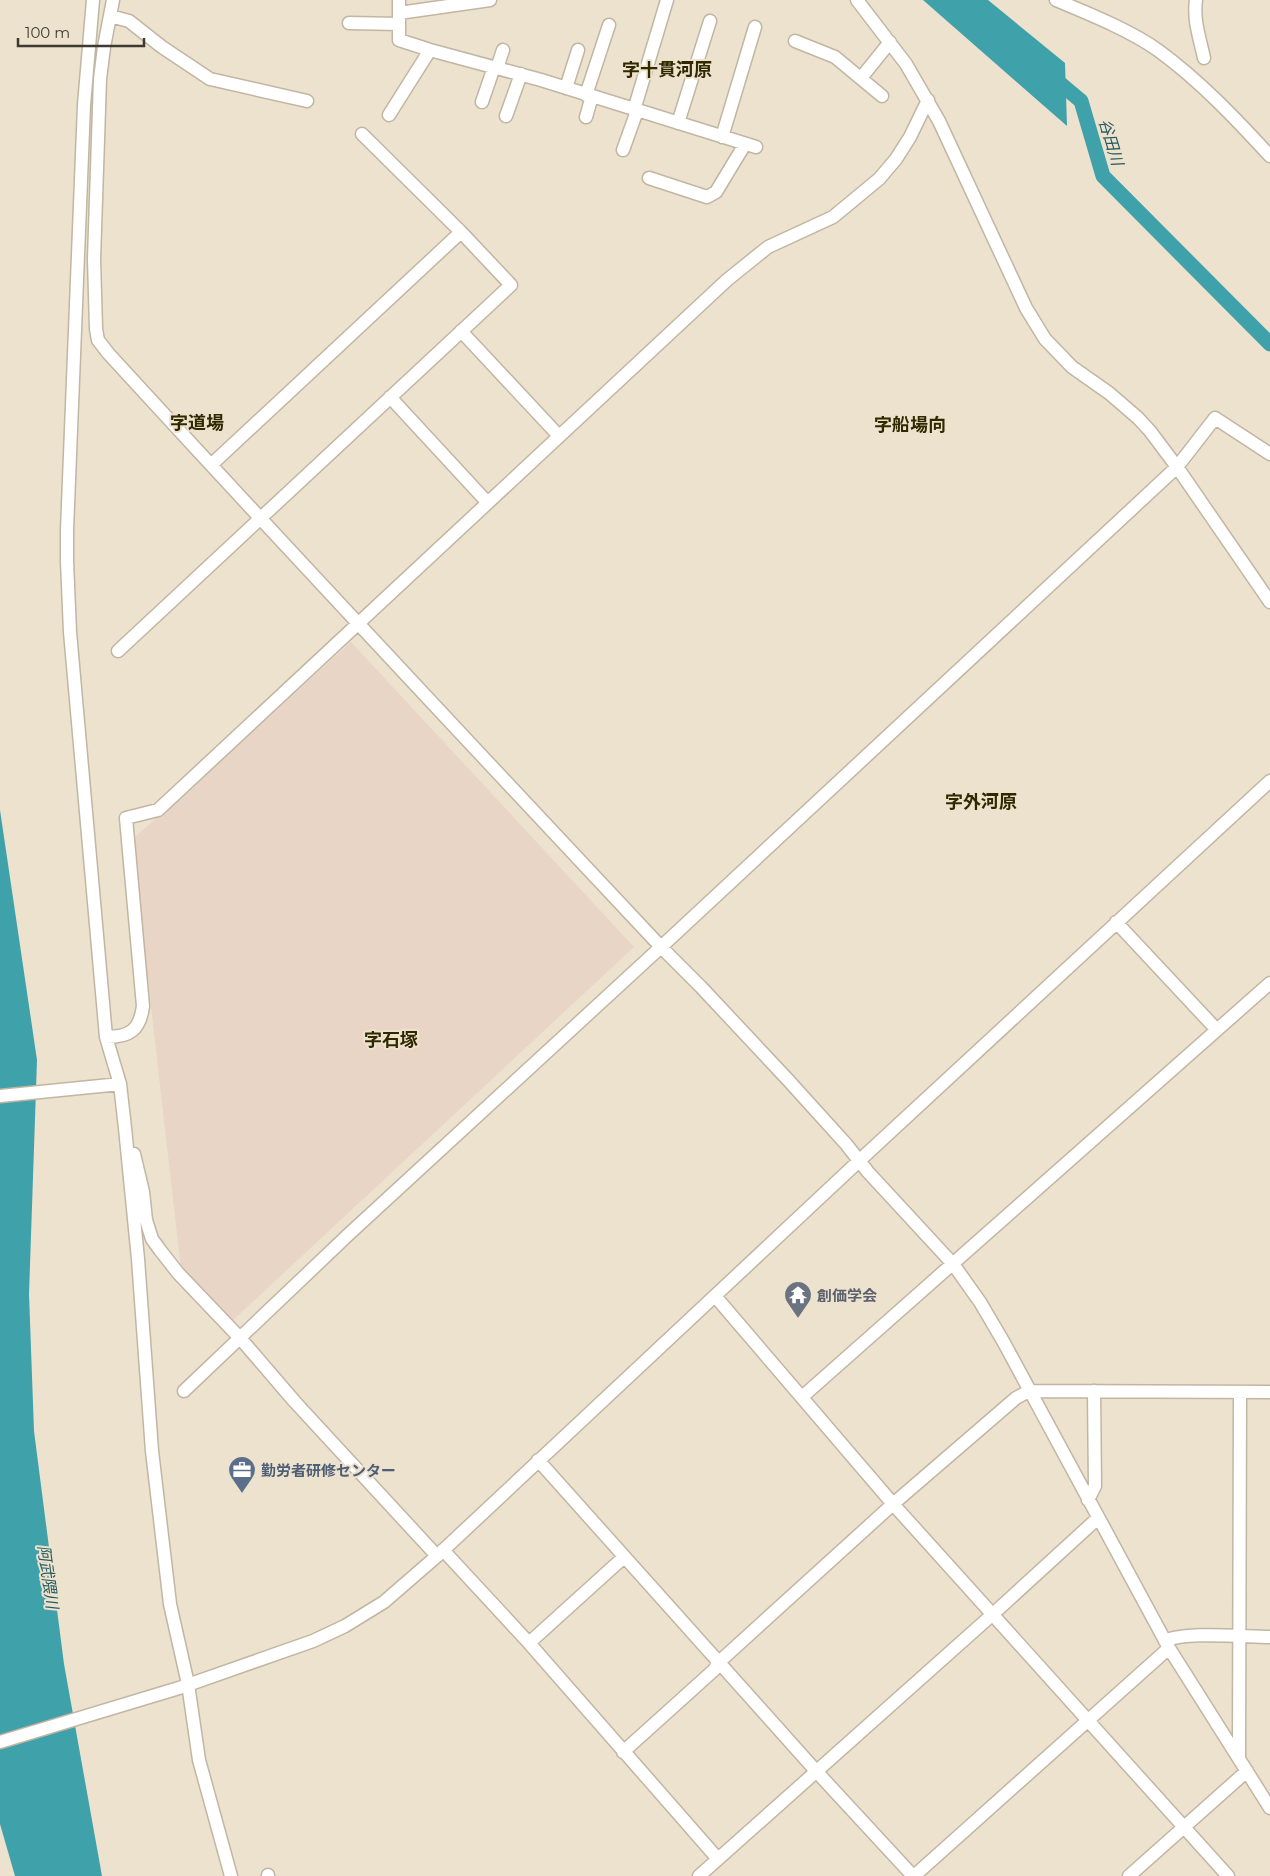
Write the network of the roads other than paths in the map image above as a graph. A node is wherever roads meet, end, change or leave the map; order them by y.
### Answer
1 (113, 0) edge
2 (490, 0) edge
3 (667, 0) edge
4 (857, 0) edge
5 (1056, 0) edge
6 (1196, 0) edge
7 (90, 4) edge
8 (399, 12) edge
9 (110, 16) junction
10 (710, 21) dead end
11 (349, 23) dead end
12 (609, 25) dead end
13 (755, 27) dead end
14 (795, 41) dead end
15 (890, 42) junction
16 (430, 50) junction
17 (503, 50) dead end
18 (578, 50) dead end
19 (1204, 58) dead end
20 (496, 68) junction
21 (521, 74) junction
22 (861, 78) junction
23 (566, 88) junction
24 (589, 96) junction
25 (882, 96) dead end
26 (928, 100) junction
27 (307, 101) dead end
28 (482, 102) dead end
29 (635, 110) junction
30 (389, 115) dead end
31 (506, 116) dead end
32 (586, 116) dead end
33 (678, 123) junction
34 (362, 134) dead end
35 (722, 137) junction
36 (623, 150) dead end
37 (1270, 156) edge
38 (649, 178) dead end
39 (461, 232) junction
40 (461, 331) junction
41 (390, 398) junction
42 (559, 436) junction
43 (1270, 454) edge
44 (211, 465) junction
45 (1177, 467) junction
46 (487, 502) junction
47 (261, 518) junction
48 (1270, 602) edge
49 (357, 623) junction
50 (118, 652) dead end
51 (1270, 780) edge
52 (1116, 922) junction
53 (661, 948) junction
54 (1270, 983) edge
55 (1217, 1030) junction
56 (106, 1037) junction
57 (115, 1084) junction
58 (0, 1096) edge
59 (125, 1128) junction
60 (860, 1160) junction
61 (953, 1264) junction
62 (715, 1296) junction
63 (240, 1338) junction
64 (184, 1391) dead end
65 (1029, 1391) junction
66 (1094, 1391) junction
67 (1240, 1392) junction
68 (1270, 1392) edge
69 (802, 1397) junction
70 (538, 1460) junction
71 (1088, 1500) junction
72 (893, 1504) junction
73 (1098, 1518) junction
74 (440, 1553) junction
75 (624, 1557) junction
76 (993, 1614) junction
77 (1240, 1637) junction
78 (1270, 1637) edge
79 (529, 1643) junction
80 (1167, 1644) junction
81 (719, 1662) junction
82 (183, 1686) junction
83 (1088, 1720) junction
84 (0, 1742) edge
85 (624, 1752) junction
86 (1239, 1756) junction
87 (816, 1771) junction
88 (1247, 1771) junction
89 (1270, 1808) edge
90 (1184, 1827) junction
91 (718, 1859) junction
92 (231, 1876) edge
93 (699, 1876) edge
94 (913, 1876) edge
95 (1129, 1876) edge
96 (1228, 1876) edge

1 - 9 street
2 - 8 street
3 - 29 street
4 - 15 street
5 - 37 street
6 - 19 street
7 - 56 street
8 - 11 street
8 - 16 street
9 - 27 street
9 - 44 street
10 - 33 street
12 - 24 street
13 - 35 street
14 - 22 street
15 - 22 street
15 - 26 street
16 - 20 street
16 - 30 street
17 - 20 street
18 - 23 street
20 - 21 street
20 - 28 street
21 - 23 street
21 - 31 street
22 - 25 street
23 - 24 street
24 - 29 street
24 - 32 street
26 - 42 street
26 - 45 street
29 - 33 street
29 - 36 street
33 - 35 street
34 - 39 street
35 - 38 street
39 - 40 street
39 - 44 street
40 - 41 street
40 - 42 street
41 - 46 street
41 - 47 street
42 - 46 street
43 - 45 street
44 - 47 street
45 - 48 street
45 - 53 street
46 - 49 street
47 - 49 street
47 - 50 street
49 - 53 street
49 - 56 street
51 - 52 street
52 - 55 street
52 - 60 street
53 - 60 street
53 - 63 street
54 - 55 street
55 - 61 street
56 - 57 street
57 - 58 street
57 - 59 street
59 - 63 street
59 - 82 street
60 - 61 street
60 - 62 street
61 - 65 street
61 - 69 street
62 - 69 street
62 - 70 street
63 - 64 street
63 - 74 street
65 - 66 street
65 - 71 street
65 - 72 street
66 - 67 street
66 - 71 street
67 - 68 street
67 - 77 street
69 - 72 street
70 - 74 street
70 - 75 street
71 - 73 street
72 - 76 street
72 - 81 street
73 - 76 street
73 - 80 street
74 - 79 street
74 - 82 street
75 - 79 street
75 - 81 street
76 - 83 street
76 - 87 street
77 - 78 street
77 - 80 street
77 - 86 street
79 - 85 street
80 - 83 street
80 - 86 street
81 - 85 street
81 - 87 street
82 - 84 street
82 - 92 street
83 - 90 street
83 - 94 street
85 - 91 street
86 - 88 street
87 - 91 street
87 - 94 street
88 - 89 street
88 - 90 street
90 - 95 street
90 - 96 street
91 - 93 street

